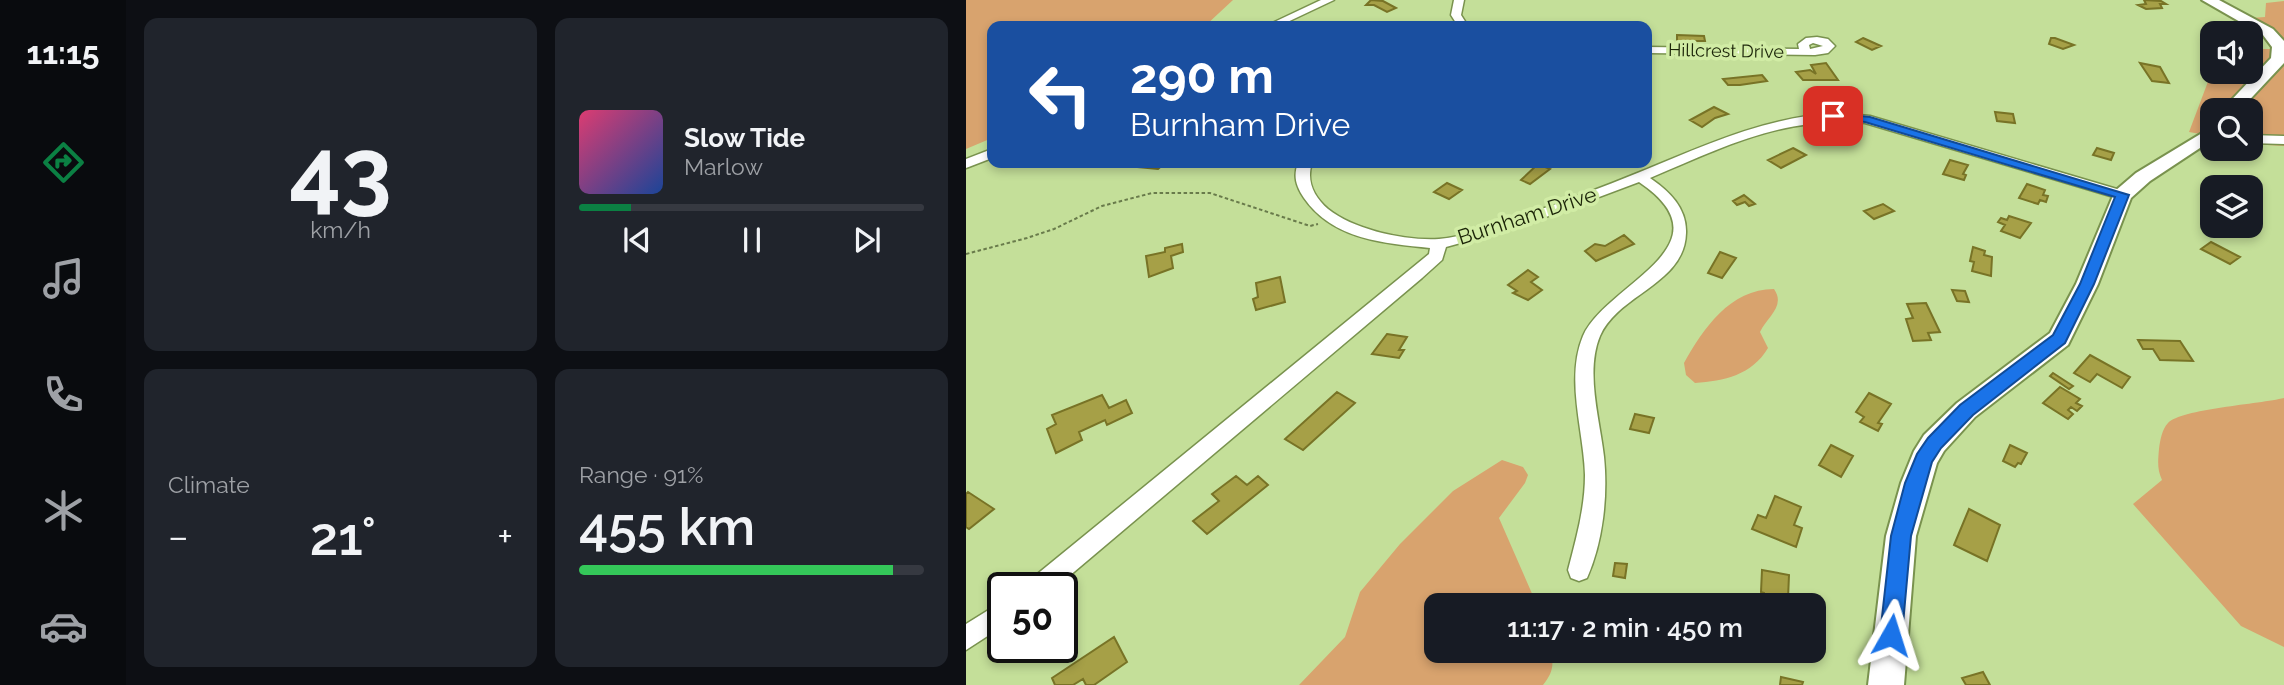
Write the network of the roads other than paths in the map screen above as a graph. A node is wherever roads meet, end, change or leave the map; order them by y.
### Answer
1 (1329, 0) edge
2 (1459, 0) edge
3 (2209, 0) edge
4 (1282, 21) edge
5 (1460, 21) edge
6 (1652, 50) edge
7 (1805, 52) dead end
8 (2242, 98) edge
9 (2263, 139) edge
10 (2200, 140) edge
11 (2284, 140) edge
12 (987, 155) edge
13 (966, 164) edge
14 (1304, 168) edge
15 (1640, 177) junction
16 (2122, 195) junction
17 (1439, 244) junction
18 (1578, 570) dead end
19 (1057, 572) edge
20 (987, 623) edge
21 (966, 638) edge
22 (1886, 685) edge

1 - 4 street
2 - 5 street
3 - 8 main road
6 - 7 street, Hillcrest Drive
9 - 11 street
10 - 16 main road
12 - 13 street
14 - 17 street
15 - 16 street, Burnham Drive
15 - 17 street, Burnham Drive
15 - 18 street
16 - 22 main road
17 - 19 street, Burnham Drive
20 - 21 street

